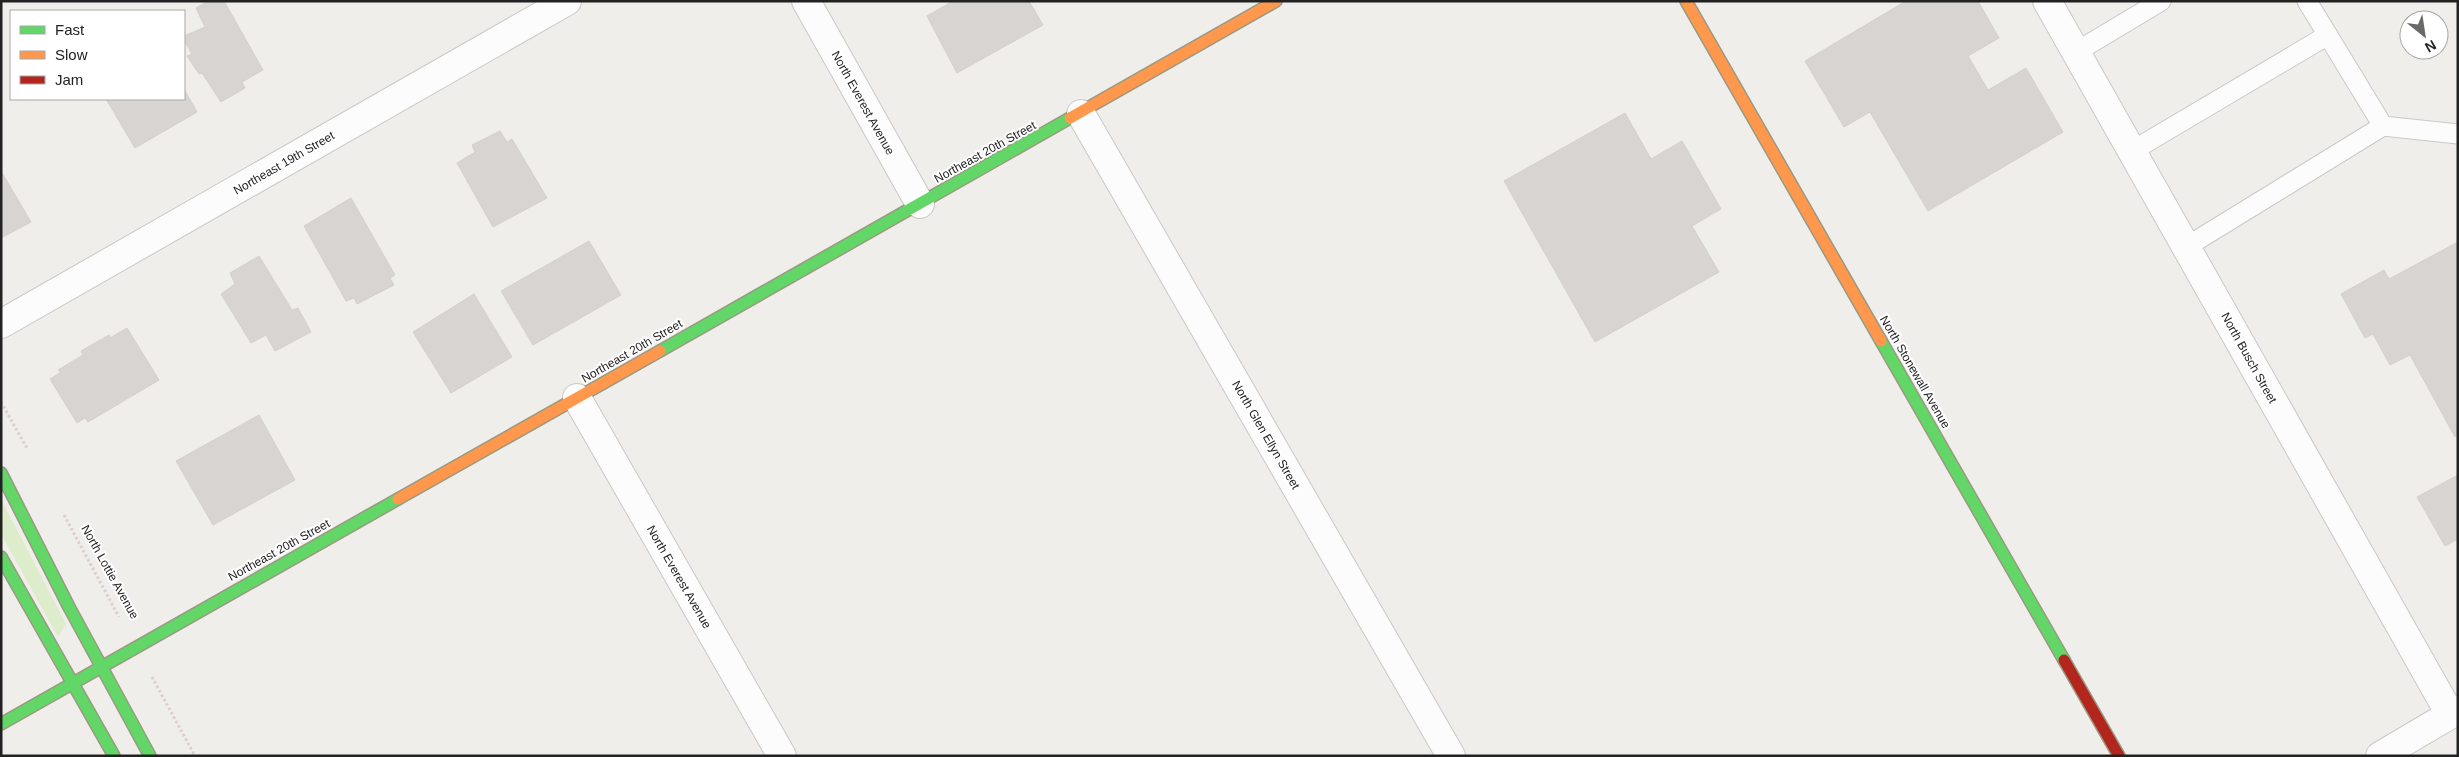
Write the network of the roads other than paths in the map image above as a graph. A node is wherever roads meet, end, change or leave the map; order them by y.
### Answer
1 (567, 1) edge
2 (806, 1) edge
3 (1276, 1) edge
4 (1686, 1) edge
5 (2047, 1) edge
6 (2161, 1) edge
7 (2308, 1) edge
8 (2328, 35) junction
9 (2076, 52) junction
10 (1081, 114) junction
11 (2383, 126) junction
12 (2458, 134) edge
13 (2132, 151) junction
14 (920, 204) junction
15 (2186, 247) junction
16 (1, 324) edge
17 (577, 398) junction
18 (1, 473) edge
19 (1, 557) edge
20 (101, 668) junction
21 (72, 684) junction
22 (2454, 712) edge
23 (1, 724) edge
24 (114, 756) edge
25 (150, 756) edge
26 (782, 756) edge
27 (1451, 756) edge
28 (2119, 756) edge
29 (2380, 756) edge

1 - 16 street, Northeast 19th Street
2 - 14 street, North Everest Avenue
3 - 10 street, Northeast 20th Street
4 - 28 street, North Stonewall Avenue
5 - 9 street, North Busch Street
6 - 9 lane
7 - 8 lane
8 - 11 lane
8 - 13 lane
9 - 13 street, North Busch Street
10 - 14 street, Northeast 20th Street
10 - 27 street, North Glen Ellyn Street
11 - 12 lane
11 - 15 lane
13 - 15 street, North Busch Street
14 - 17 street, Northeast 20th Street
15 - 22 street, North Busch Street
17 - 20 street, Northeast 20th Street
17 - 26 street, North Everest Avenue
18 - 20 street
19 - 21 street
20 - 21 street, Northeast 20th Street
20 - 25 street
21 - 23 street, Northeast 20th Street
21 - 24 street
22 - 29 street

